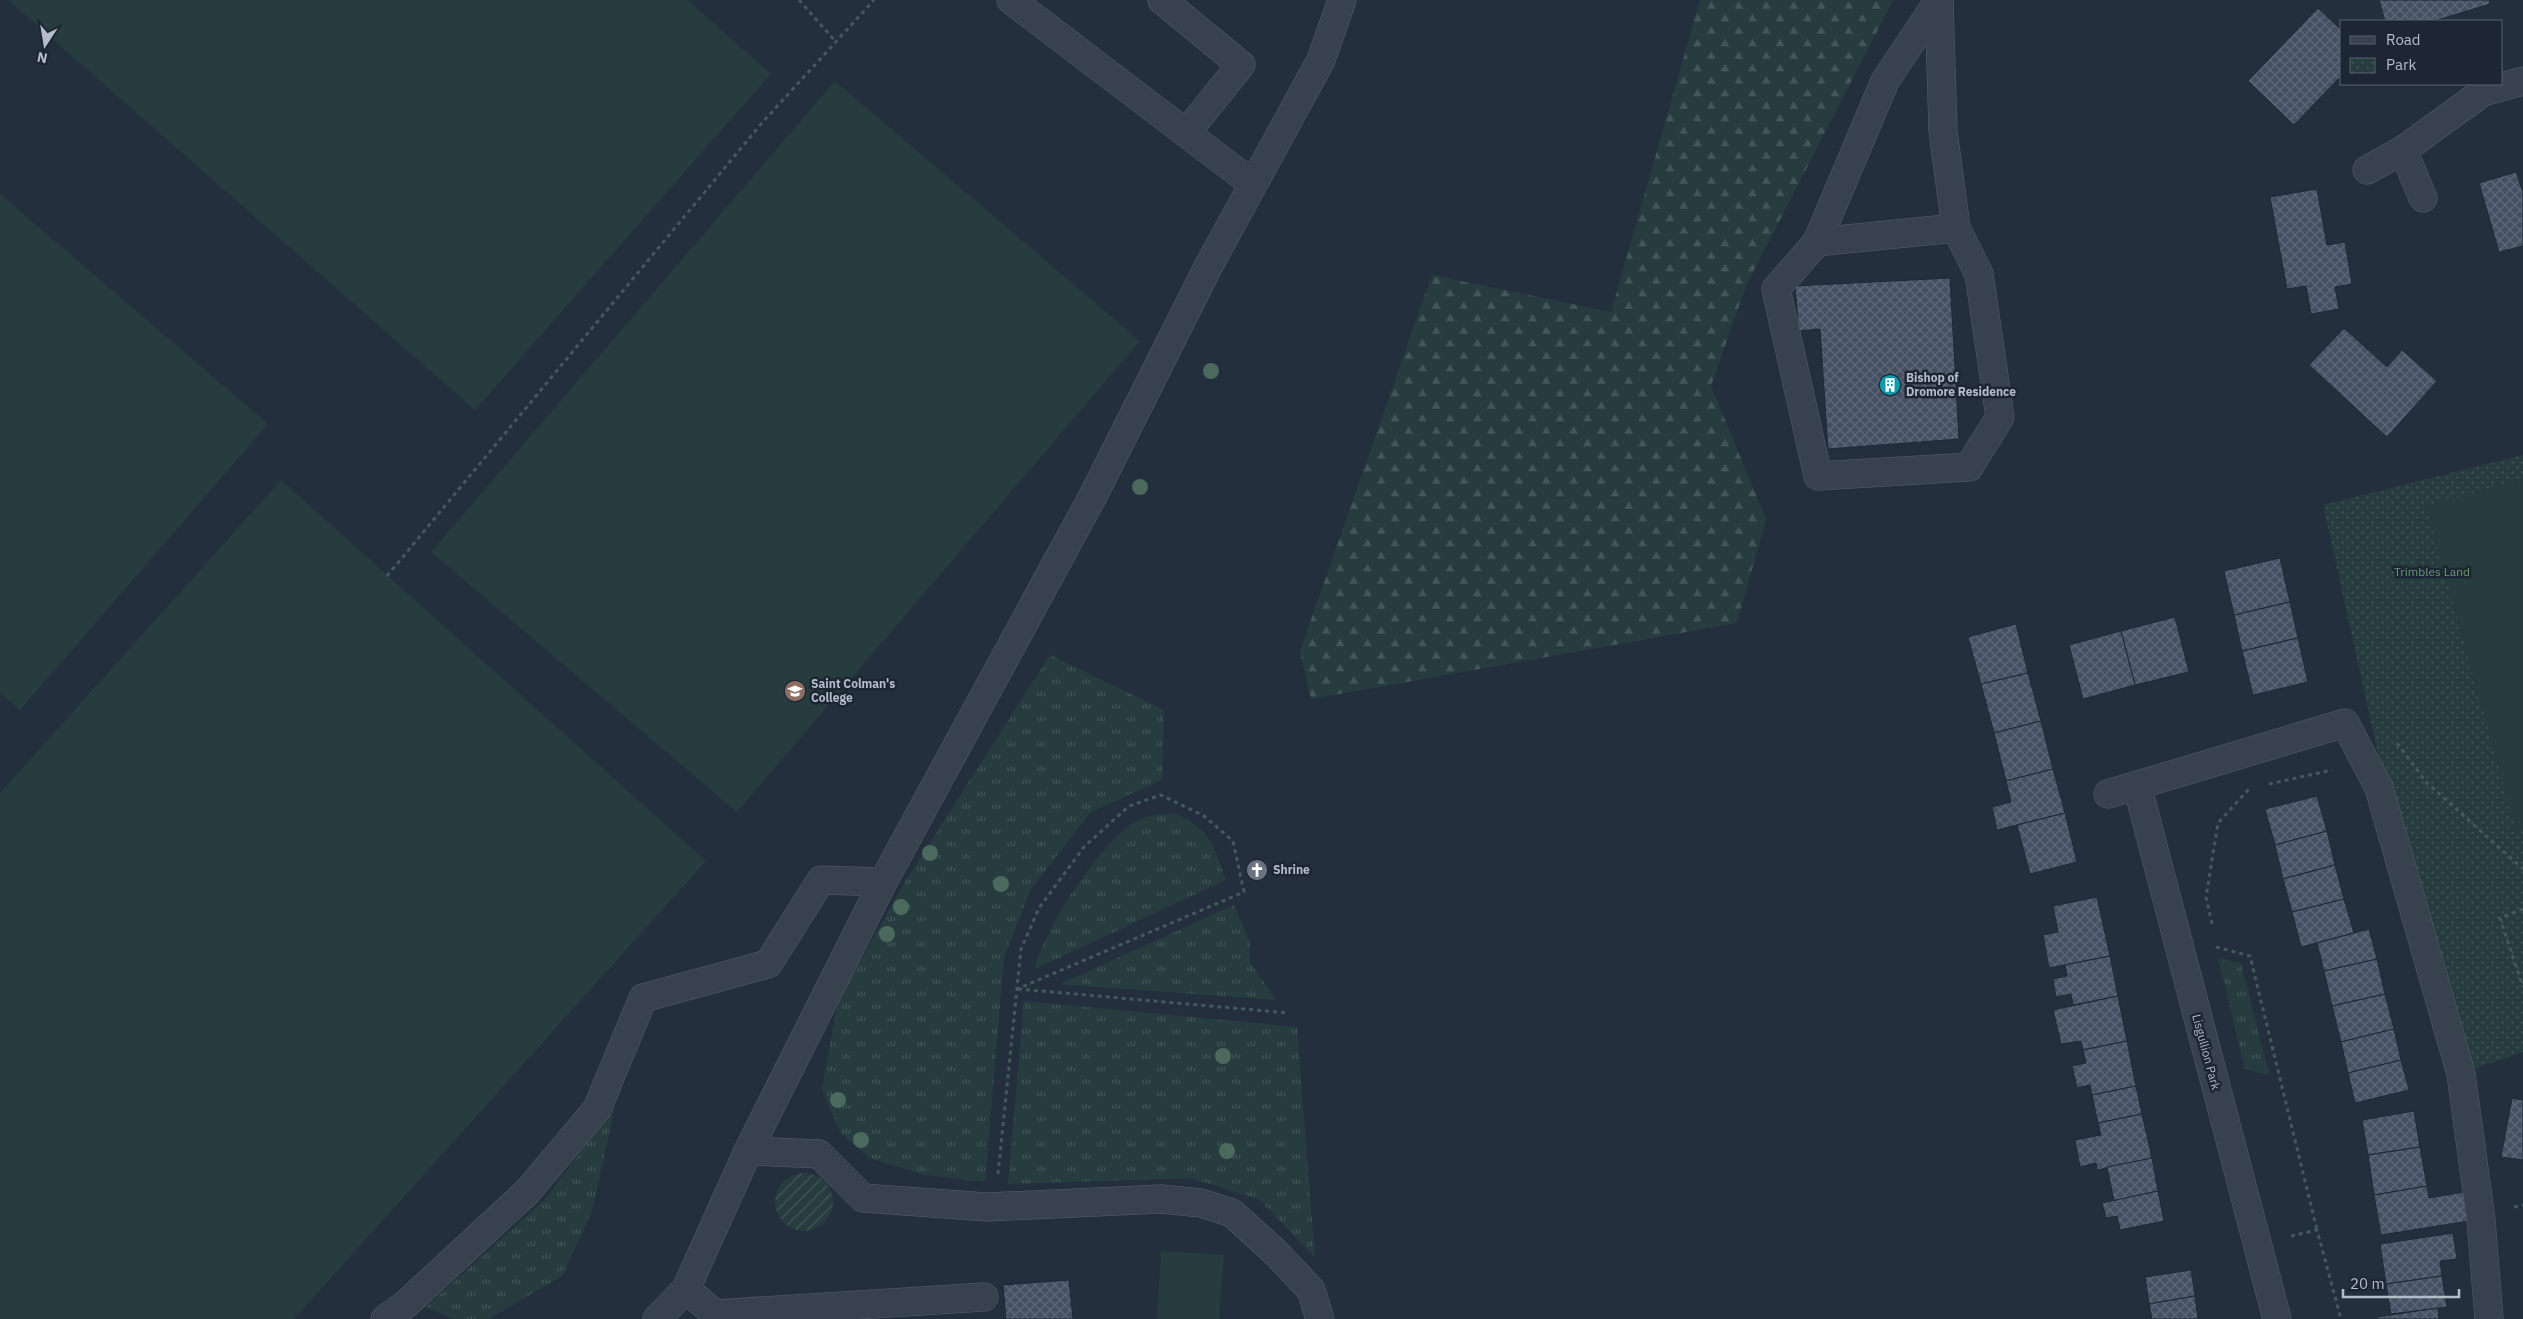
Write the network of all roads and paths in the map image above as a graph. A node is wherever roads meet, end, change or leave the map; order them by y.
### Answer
1 (799, 0) edge
2 (874, 0) edge
3 (1011, 0) edge
4 (1162, 0) edge
5 (1342, 0) edge
6 (1939, 0) edge
7 (836, 42) junction
8 (2523, 81) edge
9 (1186, 133) junction
10 (2403, 150) junction
11 (2367, 170) dead end
12 (1253, 184) junction
13 (2423, 198) dead end
14 (1956, 228) junction
15 (1816, 242) junction
16 (387, 576) dead end
17 (2366, 762) junction
18 (2426, 782) dead end
19 (2137, 786) junction
20 (2108, 794) dead end
21 (2523, 869) edge
22 (883, 882) junction
23 (2523, 909) edge
24 (2213, 931) dead end
25 (2215, 940) dead end
26 (2523, 987) edge
27 (1017, 989) junction
28 (1289, 1013) dead end
29 (748, 1151) junction
30 (995, 1206) junction
31 (2318, 1230) junction
32 (2287, 1237) dead end
33 (686, 1289) junction
34 (984, 1297) dead end
35 (385, 1319) edge
36 (657, 1319) edge
37 (1320, 1319) edge
38 (2277, 1319) edge
39 (2340, 1319) edge
40 (2490, 1319) edge

1 - 7 path
2 - 7 path
3 - 9 street
4 - 9 street
5 - 12 street
6 - 14 street
6 - 15 street
7 - 16 path
8 - 10 street
9 - 12 street
10 - 11 street
10 - 13 street
12 - 22 street
14 - 15 street
14 - 15 street
17 - 19 street
17 - 24 path
17 - 40 street
18 - 21 path
19 - 20 street
19 - 38 street, Lisgullion Park
22 - 29 street
22 - 35 street
23 - 26 path
25 - 31 path
27 - 27 path
27 - 28 path
27 - 30 path
29 - 30 street
29 - 33 street
30 - 37 street
31 - 32 path
31 - 39 path
33 - 34 street
33 - 36 street

